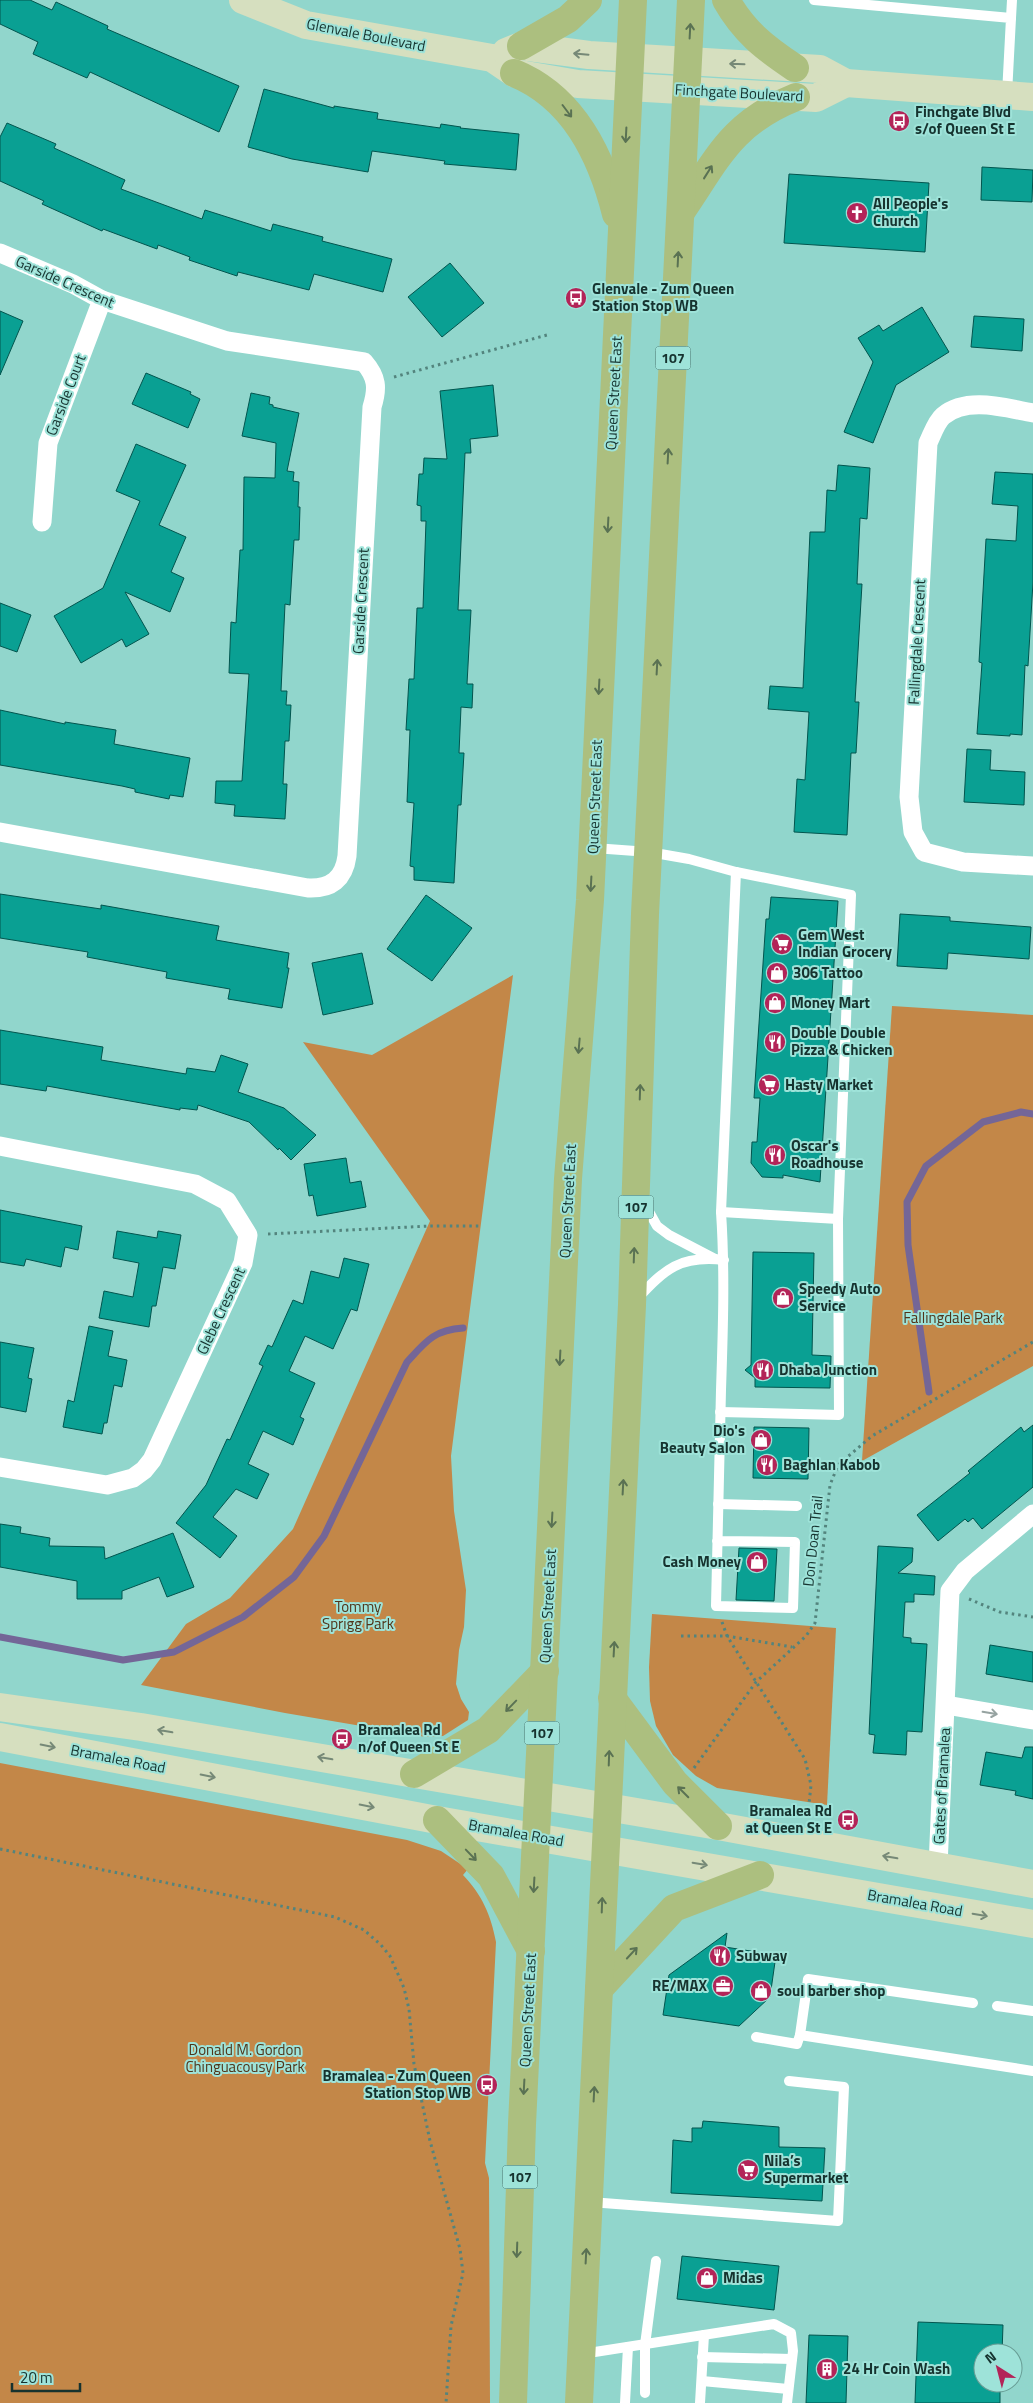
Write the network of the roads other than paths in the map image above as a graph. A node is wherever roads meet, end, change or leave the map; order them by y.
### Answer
1 (243, 0) edge
2 (588, 0) edge
3 (633, 0) edge
4 (691, 0) edge
5 (726, 0) edge
6 (814, 0) edge
7 (1012, 0) edge
8 (1011, 18) junction
9 (521, 46) junction
10 (630, 57) junction
11 (688, 62) junction
12 (503, 66) junction
13 (795, 68) junction
14 (846, 83) junction
15 (628, 87) junction
16 (687, 91) junction
17 (1020, 96) edge
18 (796, 97) junction
19 (681, 212) junction
20 (622, 234) junction
21 (0, 253) edge
22 (102, 300) junction
23 (1033, 413) edge
24 (42, 522) dead end
25 (0, 832) edge
26 (593, 848) junction
27 (649, 852) junction
28 (1033, 866) edge
29 (736, 872) junction
30 (0, 1146) edge
31 (637, 1191) junction
32 (721, 1212) junction
33 (838, 1219) junction
34 (720, 1260) junction
35 (632, 1305) junction
36 (720, 1412) junction
37 (0, 1467) edge
38 (718, 1504) junction
39 (797, 1506) dead end
40 (1033, 1514) edge
41 (718, 1541) junction
42 (545, 1671) junction
43 (612, 1698) junction
44 (946, 1705) junction
45 (0, 1707) edge
46 (1033, 1720) edge
47 (0, 1737) edge
48 (414, 1774) junction
49 (539, 1795) junction
50 (607, 1807) junction
51 (437, 1820) junction
52 (718, 1826) junction
53 (537, 1837) junction
54 (605, 1848) junction
55 (938, 1866) junction
56 (760, 1875) junction
57 (1033, 1884) edge
58 (1033, 1924) edge
59 (531, 1951) junction
60 (599, 1989) junction
61 (973, 2003) dead end
62 (997, 2006) dead end
63 (1033, 2011) edge
64 (800, 2035) junction
65 (756, 2037) dead end
66 (1033, 2071) edge
67 (789, 2081) dead end
68 (589, 2202) junction
69 (656, 2261) dead end
70 (704, 2335) junction
71 (645, 2345) junction
72 (628, 2347) junction
73 (581, 2354) junction
74 (702, 2357) junction
75 (792, 2359) junction
76 (702, 2382) junction
77 (788, 2390) junction
78 (645, 2393) dead end
79 (513, 2403) edge
80 (579, 2403) edge
81 (625, 2403) edge
82 (700, 2403) edge
83 (787, 2403) edge

1 - 12 main road, Glenvale Boulevard
2 - 9 main road
3 - 10 main road, Queen Street East / 107
11 -> 4 main road, 107
5 - 13 main road
6 - 8 lane
7 - 8 lane
8 - 17 lane
10 -> 9 main road
9 - 12 main road
10 - 11 main road
10 - 15 main road, Queen Street East / 107
13 -> 11 main road, Finchgate Boulevard
11 - 16 main road, 107
12 - 15 main road, Glenvale Boulevard
12 -> 20 main road
13 - 14 main road, Finchgate Boulevard
14 - 17 main road, Finchgate Boulevard
14 - 18 main road, Finchgate Boulevard
15 - 16 main road, Finchgate Boulevard
15 -> 20 main road, Queen Street East / 107
16 - 18 main road, Finchgate Boulevard
16 - 19 main road, 107
19 -> 18 main road
27 -> 19 main road, 107
20 -> 26 main road, Queen Street East / 107
21 - 22 street, Garside Crescent
22 - 24 street, Garside Court
22 - 25 street, Garside Crescent
23 - 28 street, Fallingdale Crescent
26 - 27 lane
26 -> 42 main road, Queen Street East / 107
27 - 29 lane
31 -> 27 main road, 107
29 - 32 lane
29 - 33 lane
30 - 37 street, Glebe Crescent
31 - 34 lane
35 -> 31 main road, 107
32 - 33 lane
32 - 34 lane
33 - 36 lane
34 - 35 lane
34 - 36 lane
43 -> 35 main road, 107
36 - 38 lane
38 - 39 lane
38 - 41 lane
40 - 44 street, Gates of Bramalea
41 - 41 lane
42 -> 48 main road
42 - 49 main road, Queen Street East / 107
50 -> 43 main road, 107
52 -> 43 main road
44 -> 46 street, Gates of Bramalea
44 - 55 street, Gates of Bramalea
48 -> 45 main road
47 -> 51 main road, Bramalea Road
48 - 49 main road
49 - 50 main road
49 - 53 main road, Queen Street East / 107
50 - 52 main road
50 - 54 main road, 107
51 - 53 main road, Bramalea Road
51 -> 59 main road
55 -> 52 main road
53 - 54 main road, Bramalea Road
53 -> 59 main road, Queen Street East / 107
54 -> 56 main road, Bramalea Road
60 -> 54 main road, 107
55 - 57 main road
56 -> 58 main road, Bramalea Road
60 -> 56 main road
59 -> 79 main road, Queen Street East / 107
68 -> 60 main road, 107
61 - 64 lane
62 - 63 lane
64 - 65 lane
64 - 66 lane
67 - 68 lane
73 -> 68 main road, 107
69 - 71 lane
70 - 71 lane
70 - 74 lane
70 - 75 lane
71 - 72 lane
71 - 78 lane
72 - 73 lane
72 - 81 lane
73 - 80 main road, 107
74 - 75 lane
74 - 76 lane
75 - 77 lane
76 - 77 lane
76 - 82 lane
77 - 83 lane

